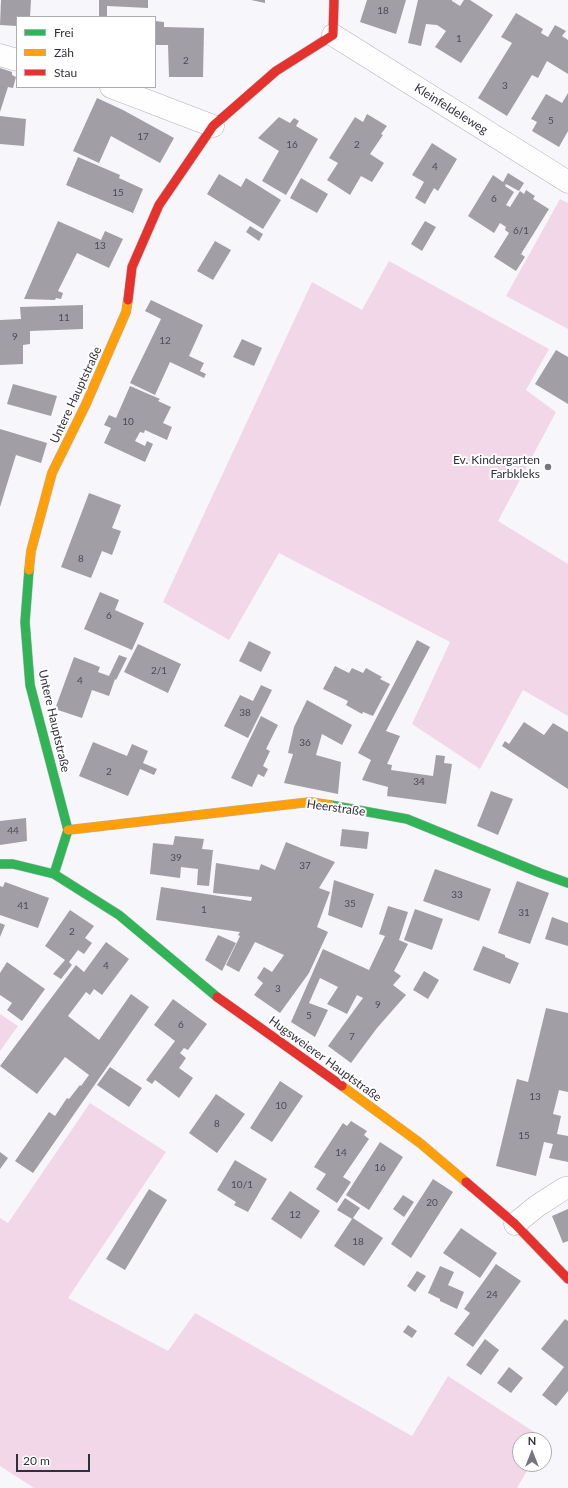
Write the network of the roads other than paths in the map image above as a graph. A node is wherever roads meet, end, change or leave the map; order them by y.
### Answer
1 (334, 0) edge
2 (333, 35) junction
3 (0, 55) edge
4 (16, 60) edge
5 (114, 88) edge
6 (213, 126) junction
7 (568, 182) edge
8 (68, 830) junction
9 (0, 864) edge
10 (54, 874) junction
11 (568, 883) edge
12 (568, 1188) edge
13 (515, 1224) junction
14 (568, 1279) edge

1 - 2 street
2 - 6 street, Untere Hauptstraße
2 - 7 street, Kleinfeldeleweg
3 - 4 street
5 - 6 street
6 - 8 street, Untere Hauptstraße
8 - 10 street
8 - 11 street, Heerstraße
9 - 10 street
10 - 13 street, Hugsweierer Hauptstraße
12 - 13 street
13 - 14 street, Hugsweierer Hauptstraße

